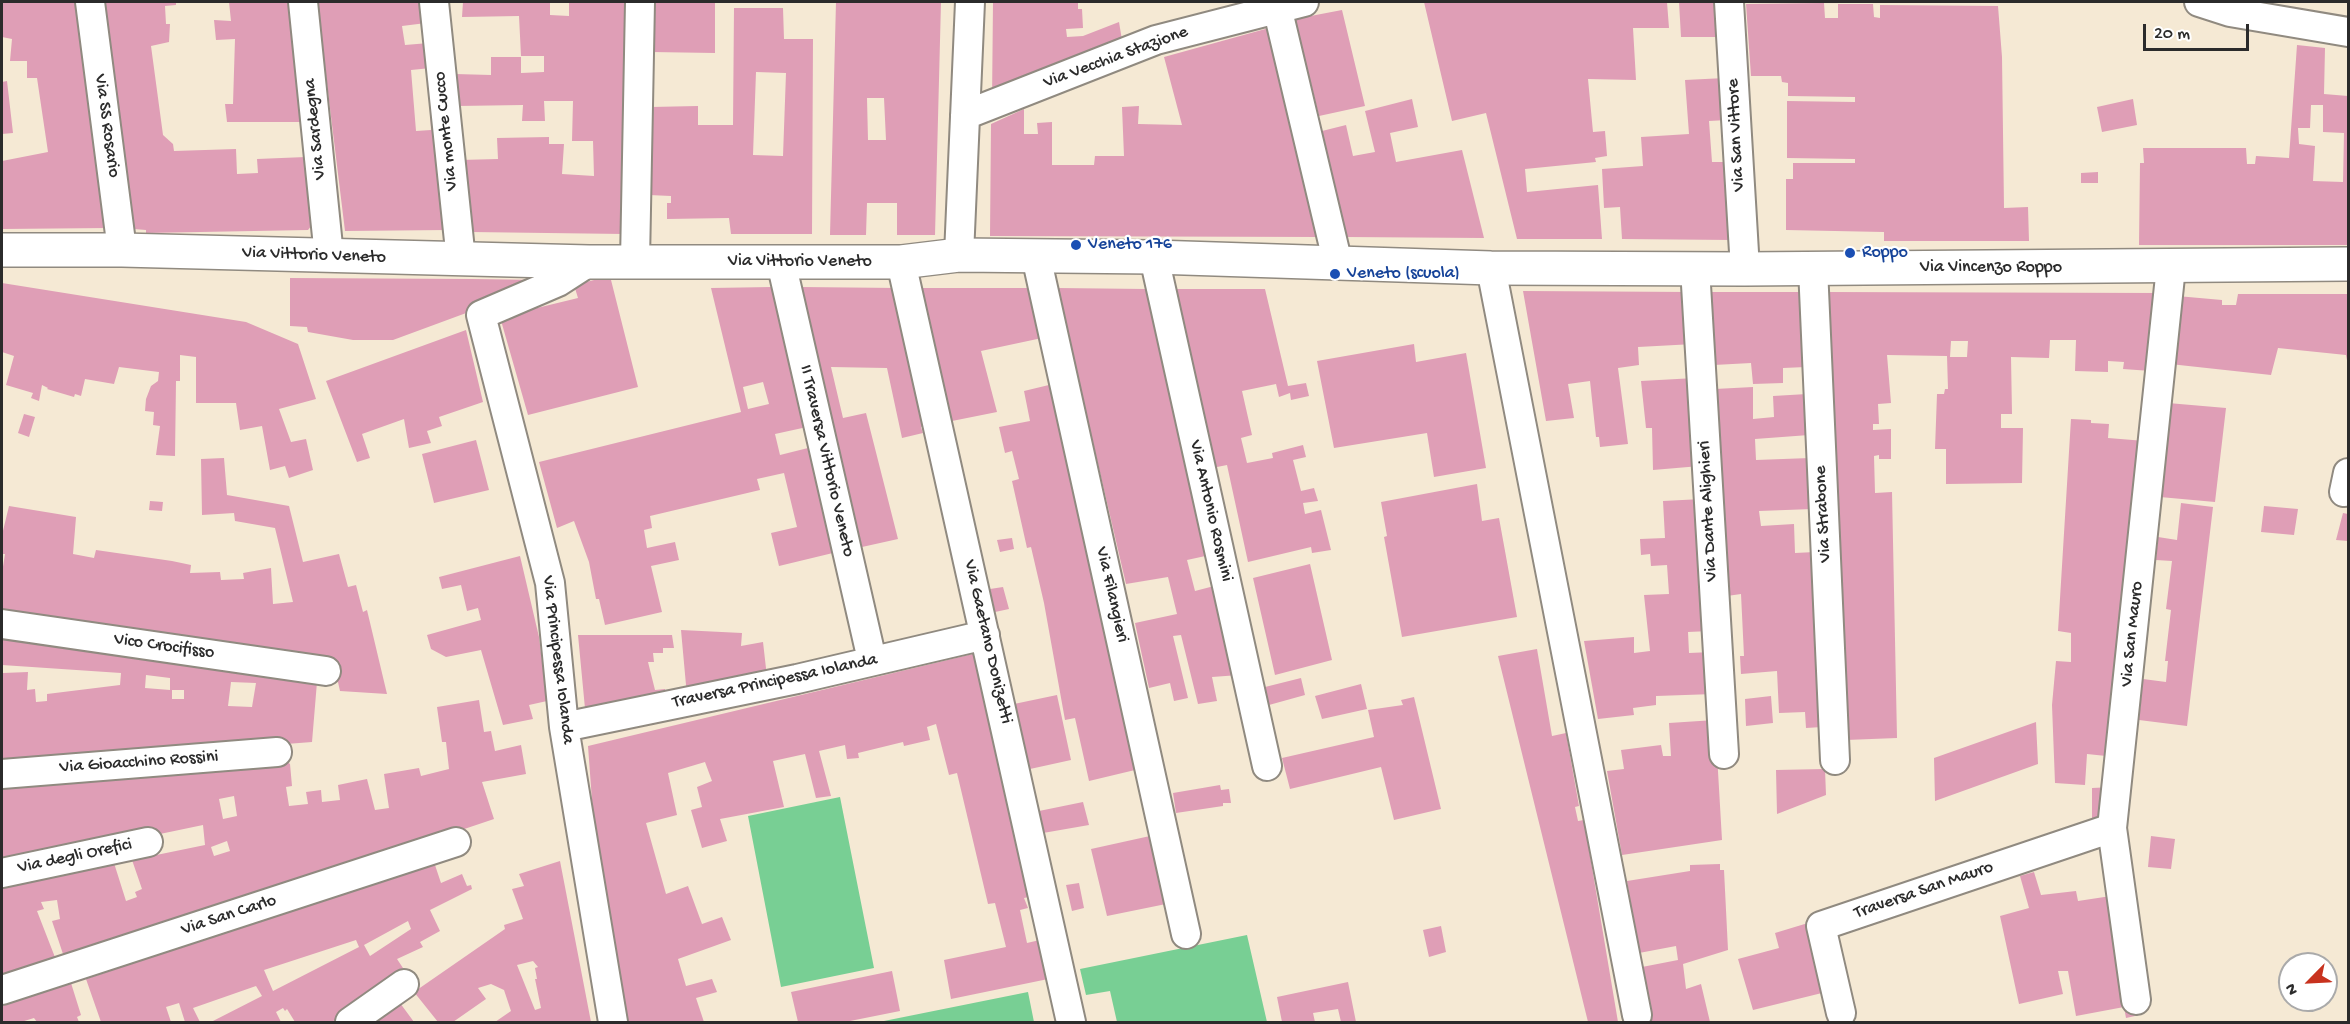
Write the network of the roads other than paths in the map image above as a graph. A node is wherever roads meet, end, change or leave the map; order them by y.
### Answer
1 (90, 2) edge
2 (303, 2) edge
3 (434, 2) edge
4 (640, 2) edge
5 (970, 2) edge
6 (1729, 2) edge
7 (2199, 2) edge
8 (1291, 4) edge
9 (2349, 32) edge
10 (965, 115) junction
11 (2, 250) edge
12 (122, 250) junction
13 (959, 255) junction
14 (329, 256) junction
15 (1036, 256) junction
16 (1154, 257) junction
17 (460, 260) junction
18 (634, 261) junction
19 (589, 262) junction
20 (781, 262) junction
21 (901, 262) junction
22 (1338, 264) junction
23 (2349, 264) edge
24 (1491, 267) junction
25 (1597, 267) joint
26 (2171, 267) junction
27 (1695, 268) junction
28 (1813, 268) junction
29 (1745, 269) junction
30 (2, 624) edge
31 (985, 635) junction
32 (872, 660) junction
33 (326, 671) dead end
34 (564, 727) junction
35 (277, 752) dead end
36 (1724, 754) dead end
37 (1835, 759) dead end
38 (1267, 766) dead end
39 (2, 774) edge
40 (2112, 828) junction
41 (148, 842) dead end
42 (456, 842) dead end
43 (2, 873) edge
44 (1186, 934) dead end
45 (404, 984) dead end
46 (2, 990) edge
47 (2136, 1000) dead end
48 (1841, 1013) dead end
49 (1637, 1015) dead end
50 (350, 1023) edge
51 (613, 1023) edge
52 (1071, 1023) edge

1 - 12 street, Via SS Rosario
2 - 14 street, Via Sardegna
3 - 17 street, Via monte Cucco
4 - 18 street
5 - 10 street
6 - 29 street, Via San Vittore
7 - 9 street
8 - 10 street, Via Vecchia Stazione
8 - 22 street
10 - 13 street
11 - 12 street, Via Vittorio Veneto
12 - 14 street, Via Vittorio Veneto
13 - 15 street, Via Vittorio Veneto
13 - 21 street, Via Vittorio Veneto
14 - 17 street, Via Vittorio Veneto
15 - 16 street, Via Vittorio Veneto
15 - 44 street, Via Filangieri
16 - 22 street, Via Vittorio Veneto
16 - 38 street, Via Antonio Rosmini
17 - 19 street, Via Vittorio Veneto
18 - 19 street, Via Vittorio Veneto
18 - 20 street, Via Vittorio Veneto
19 - 34 street, Via Principessa Iolanda
20 - 21 street, Via Vittorio Veneto
20 - 32 street, II Traversa Vittorio Veneto
21 - 31 street, Via Gaetano Donizetti
22 - 24 street, Via Vittorio Veneto
23 - 26 street, Via Vincenzo Roppo
24 - 25 street, Via Vittorio Veneto
24 - 49 street
25 - 27 street, Via Vincenzo Roppo
26 - 28 street, Via Vincenzo Roppo
26 - 40 street, Via San Mauro
27 - 29 street, Via Vincenzo Roppo
27 - 36 street, Via Dante Alighieri
28 - 29 street, Via Vincenzo Roppo
28 - 37 street, Via Strabone
30 - 33 street, Vico Crocifisso
31 - 32 street, Traversa Principessa Iolanda
31 - 52 street, Via Gaetano Donizetti
32 - 34 street, Traversa Principessa Iolanda
34 - 51 street, Via Principessa Iolanda
35 - 39 street, Via Gioacchino Rossini
40 - 47 street, Via San Mauro
40 - 48 street, Traversa San Mauro
41 - 43 street, Via degli Orefici
42 - 46 street, Via San Carlo
45 - 50 street

